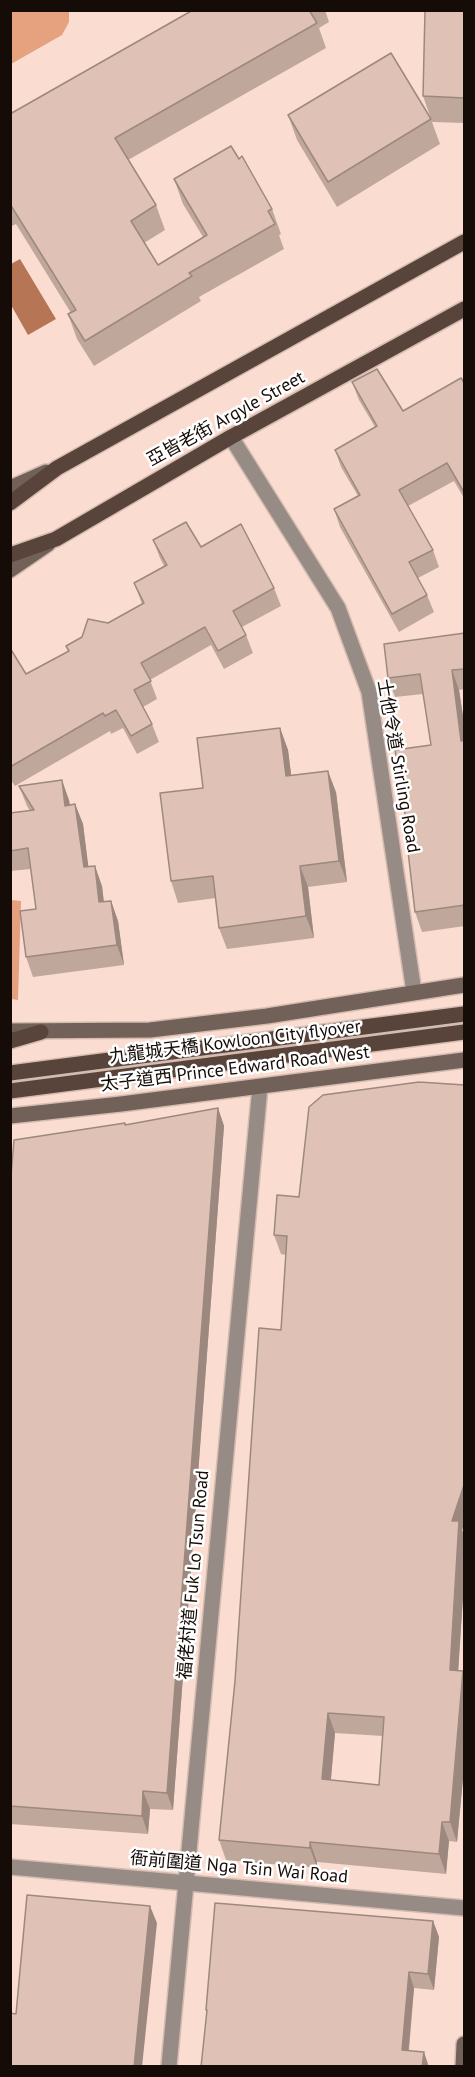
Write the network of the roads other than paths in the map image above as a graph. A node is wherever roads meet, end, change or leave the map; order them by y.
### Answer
1 (465, 242) edge
2 (465, 309) edge
3 (231, 437) junction
4 (57, 468) junction
5 (10, 488) edge
6 (10, 503) edge
7 (56, 539) junction
8 (10, 555) edge
9 (10, 570) edge
10 (465, 985) edge
11 (414, 992) junction
12 (465, 1014) edge
13 (10, 1031) edge
14 (41, 1032) junction
15 (465, 1032) edge
16 (10, 1041) edge
17 (465, 1060) edge
18 (10, 1073) edge
19 (260, 1087) junction
20 (10, 1091) edge
21 (10, 1116) edge
22 (10, 1867) edge
23 (186, 1882) junction
24 (465, 1908) edge
25 (465, 2044) edge
26 (169, 2067) edge
27 (463, 2067) edge

1 - 4 main road
2 - 3 main road, 亞皆老街 Argyle Street
3 - 7 main road, 亞皆老街 Argyle Street
3 - 11 street, 士他令道 Stirling Road
4 - 5 main road
4 - 6 main road
7 - 8 main road
7 - 9 main road, 亞皆老街 Argyle Street
10 - 11 main road
11 - 14 main road
12 - 18 main road, 九龍城天橋 Kowloon City flyover
13 - 14 main road
14 - 16 main road
15 - 20 main road, 九龍城天橋 Kowloon City flyover
17 - 19 main road, 太子道西 Prince Edward Road West
19 - 21 main road, 太子道西 Prince Edward Road West
19 - 23 street, 福佬村道 Fuk Lo Tsun Road
22 - 23 street, 衙前圍道 Nga Tsin Wai Road
23 - 24 street, 衙前圍道 Nga Tsin Wai Road
23 - 26 street, 福佬村道 Fuk Lo Tsun Road
25 - 27 main road

